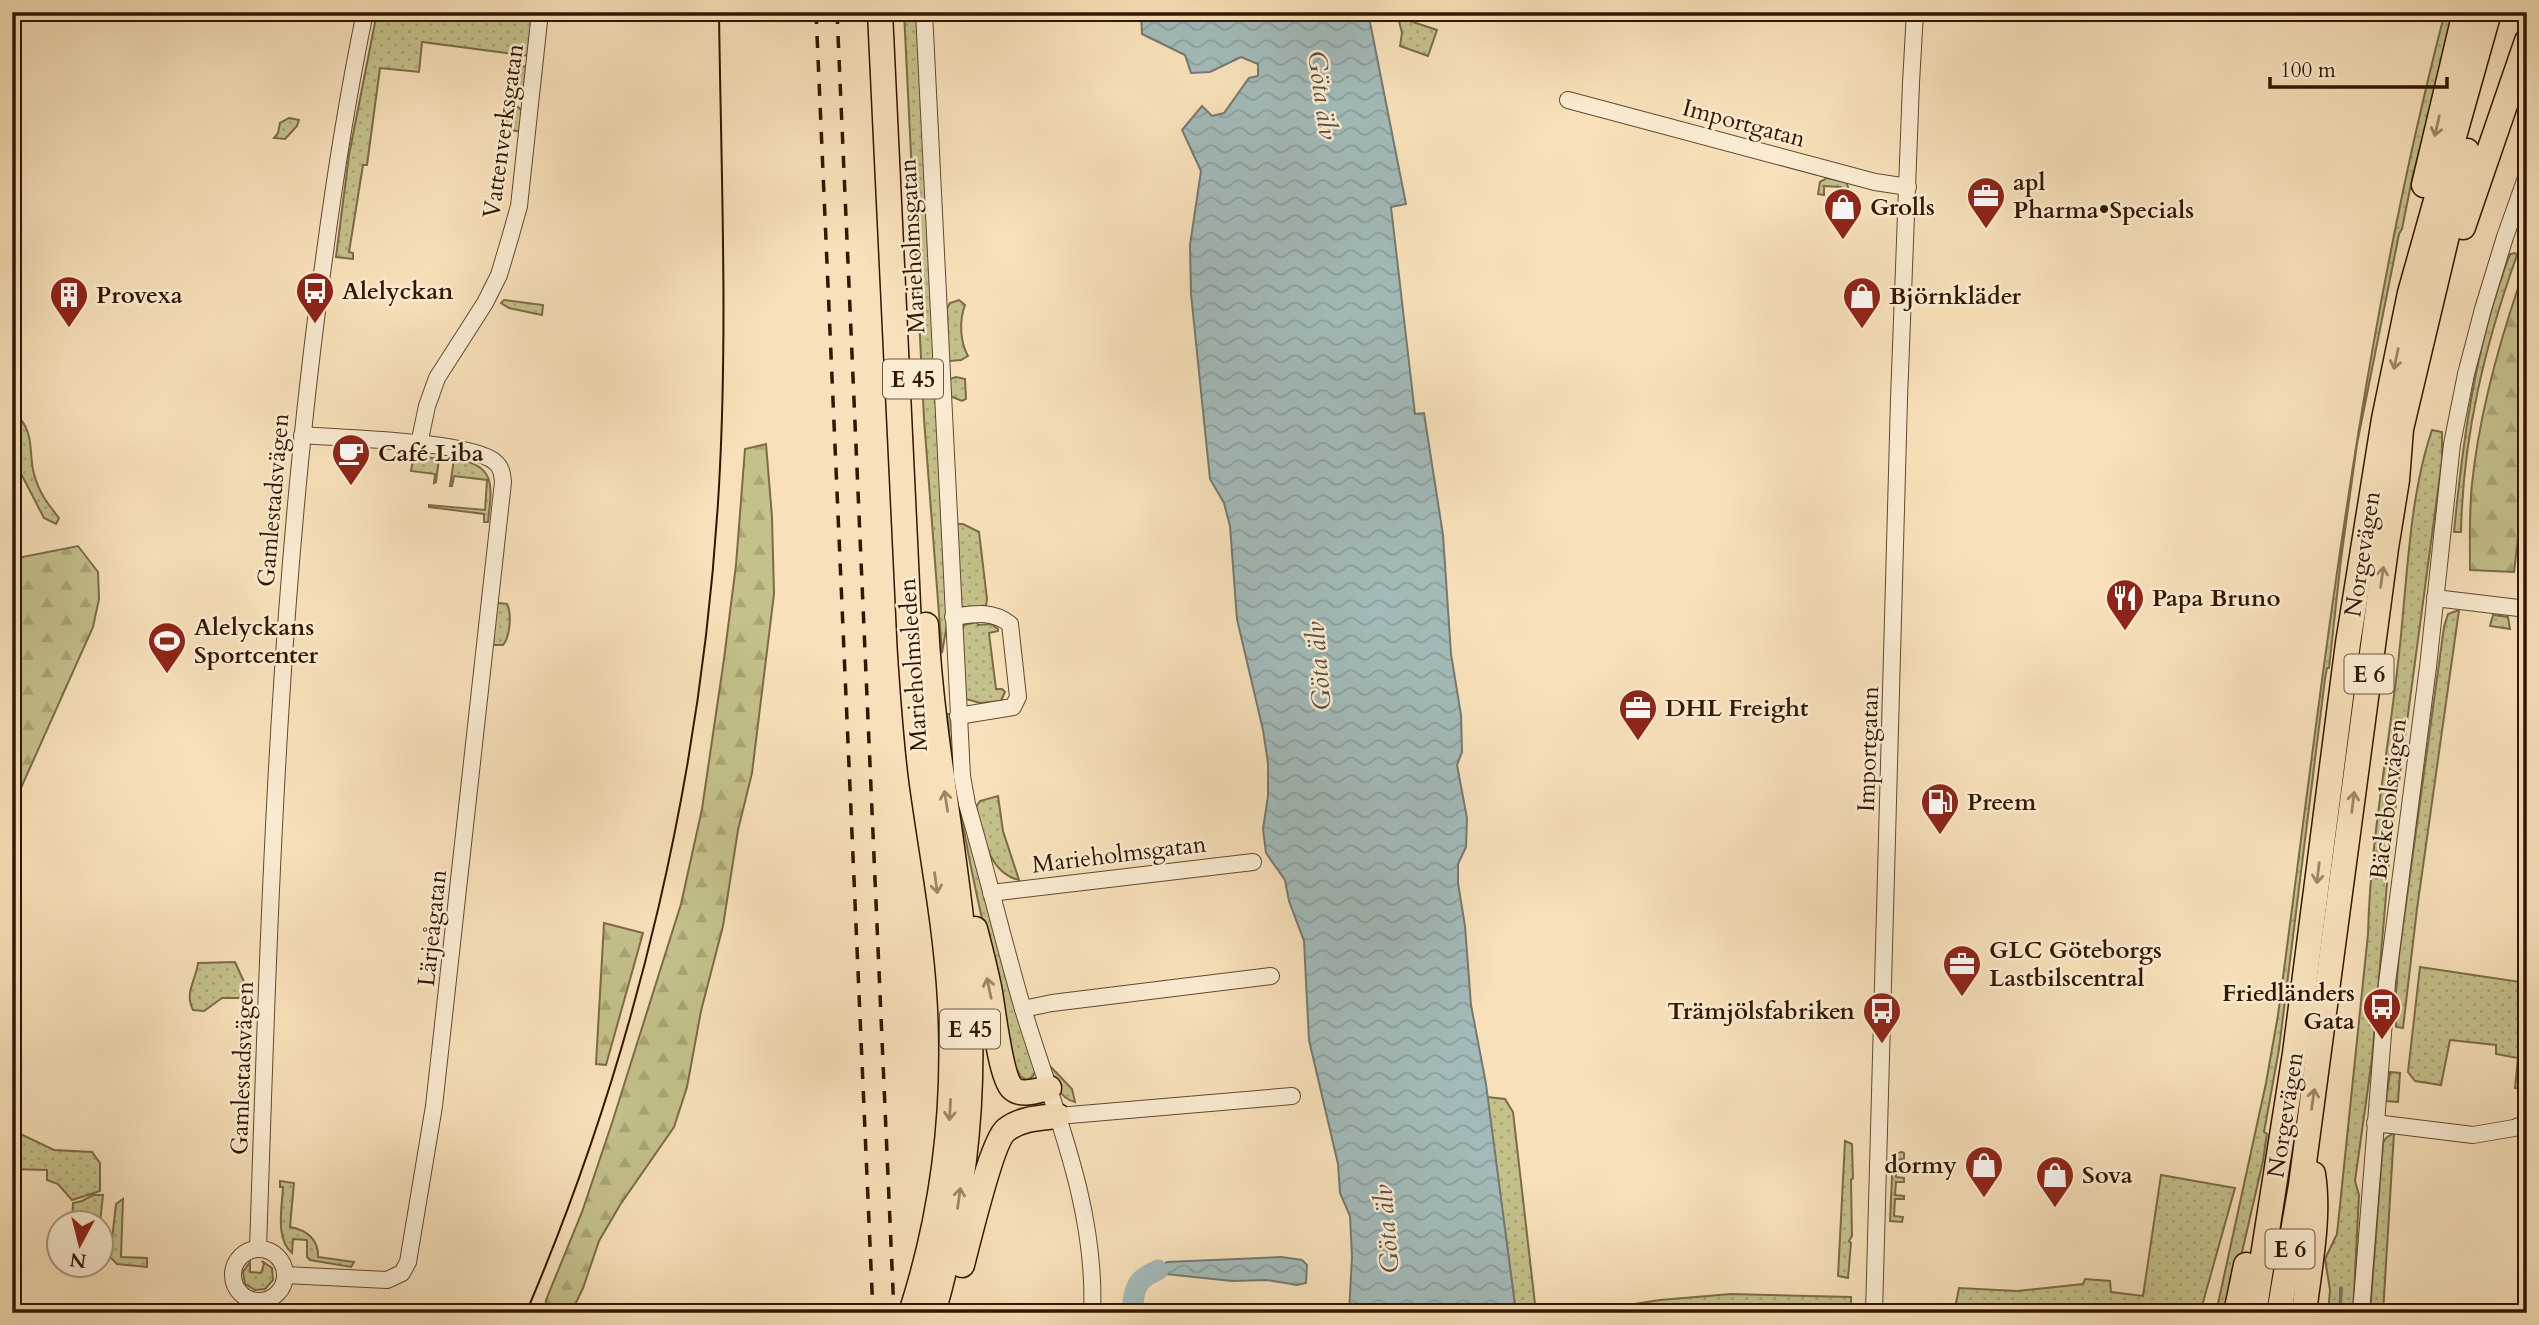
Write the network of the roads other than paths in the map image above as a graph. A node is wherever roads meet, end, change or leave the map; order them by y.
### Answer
1 (365, 12) edge
2 (540, 12) edge
3 (880, 12) edge
4 (896, 12) edge
5 (924, 12) edge
6 (1916, 12) edge
7 (2465, 12) edge
8 (2489, 12) edge
9 (2506, 12) edge
10 (2527, 41) edge
11 (1568, 100) dead end
12 (2527, 175) edge
13 (1908, 187) junction
14 (2410, 293) junction
15 (2420, 346) junction
16 (302, 435) junction
17 (419, 444) junction
18 (2435, 598) junction
19 (2527, 610) edge
20 (953, 617) junction
21 (958, 716) junction
22 (951, 836) junction
23 (1253, 862) dead end
24 (991, 893) junction
25 (1272, 976) dead end
26 (1023, 1009) junction
27 (2295, 1053) junction
28 (1049, 1088) junction
29 (1292, 1096) dead end
30 (1058, 1116) junction
31 (2375, 1123) junction
32 (2527, 1124) edge
33 (2307, 1140) junction
34 (258, 1249) junction
35 (285, 1275) junction
36 (258, 1307) edge
37 (911, 1313) edge
38 (933, 1313) edge
39 (948, 1313) edge
40 (1092, 1313) edge
41 (1874, 1313) edge
42 (2236, 1313) edge
43 (2254, 1313) edge
44 (2278, 1313) edge
45 (2304, 1313) edge
46 (2361, 1313) edge

1 - 16 street, Gamlestadsvägen
2 - 17 street, Vattenverksgatan
3 -> 37 highway, Marieholmsleden / E 45
22 -> 4 highway, Marieholmsleden / E 45
5 - 20 street, Marieholmsgatan
6 - 13 street, Importgatan
7 -> 14 highway
8 - 14 highway, Norgevägen / E 6
9 - 15 highway, Norgevägen / E 6
10 - 15 highway
11 - 13 street, Importgatan
12 - 18 street, Bäckebolsvägen
13 - 41 street, Importgatan
14 -> 27 highway, Norgevägen / E 6
33 -> 15 highway, Norgevägen / E 6
16 - 17 street
16 - 34 street, Gamlestadsvägen
17 - 35 street, Lärjeågatan
18 - 19 street
18 - 31 street, Bäckebolsvägen
20 - 21 street, Marieholmsgatan
20 - 21 street
21 - 24 street, Marieholmsgatan
28 -> 22 highway
38 -> 22 highway, Marieholmsleden / E 45
23 - 24 street, Marieholmsgatan
24 - 26 street, Marieholmsgatan
25 - 26 street
26 - 28 street, Marieholmsgatan
27 - 42 highway
27 - 43 highway, Norgevägen / E 6
28 - 30 street, Marieholmsgatan
29 - 30 street
30 - 39 highway
30 - 40 street, Marieholmsgatan
31 - 32 street
31 - 46 street, Bäckebolsvägen
33 - 44 highway, Norgevägen / E 6
33 - 45 highway
34 - 35 street
34 - 36 street
35 - 36 street

